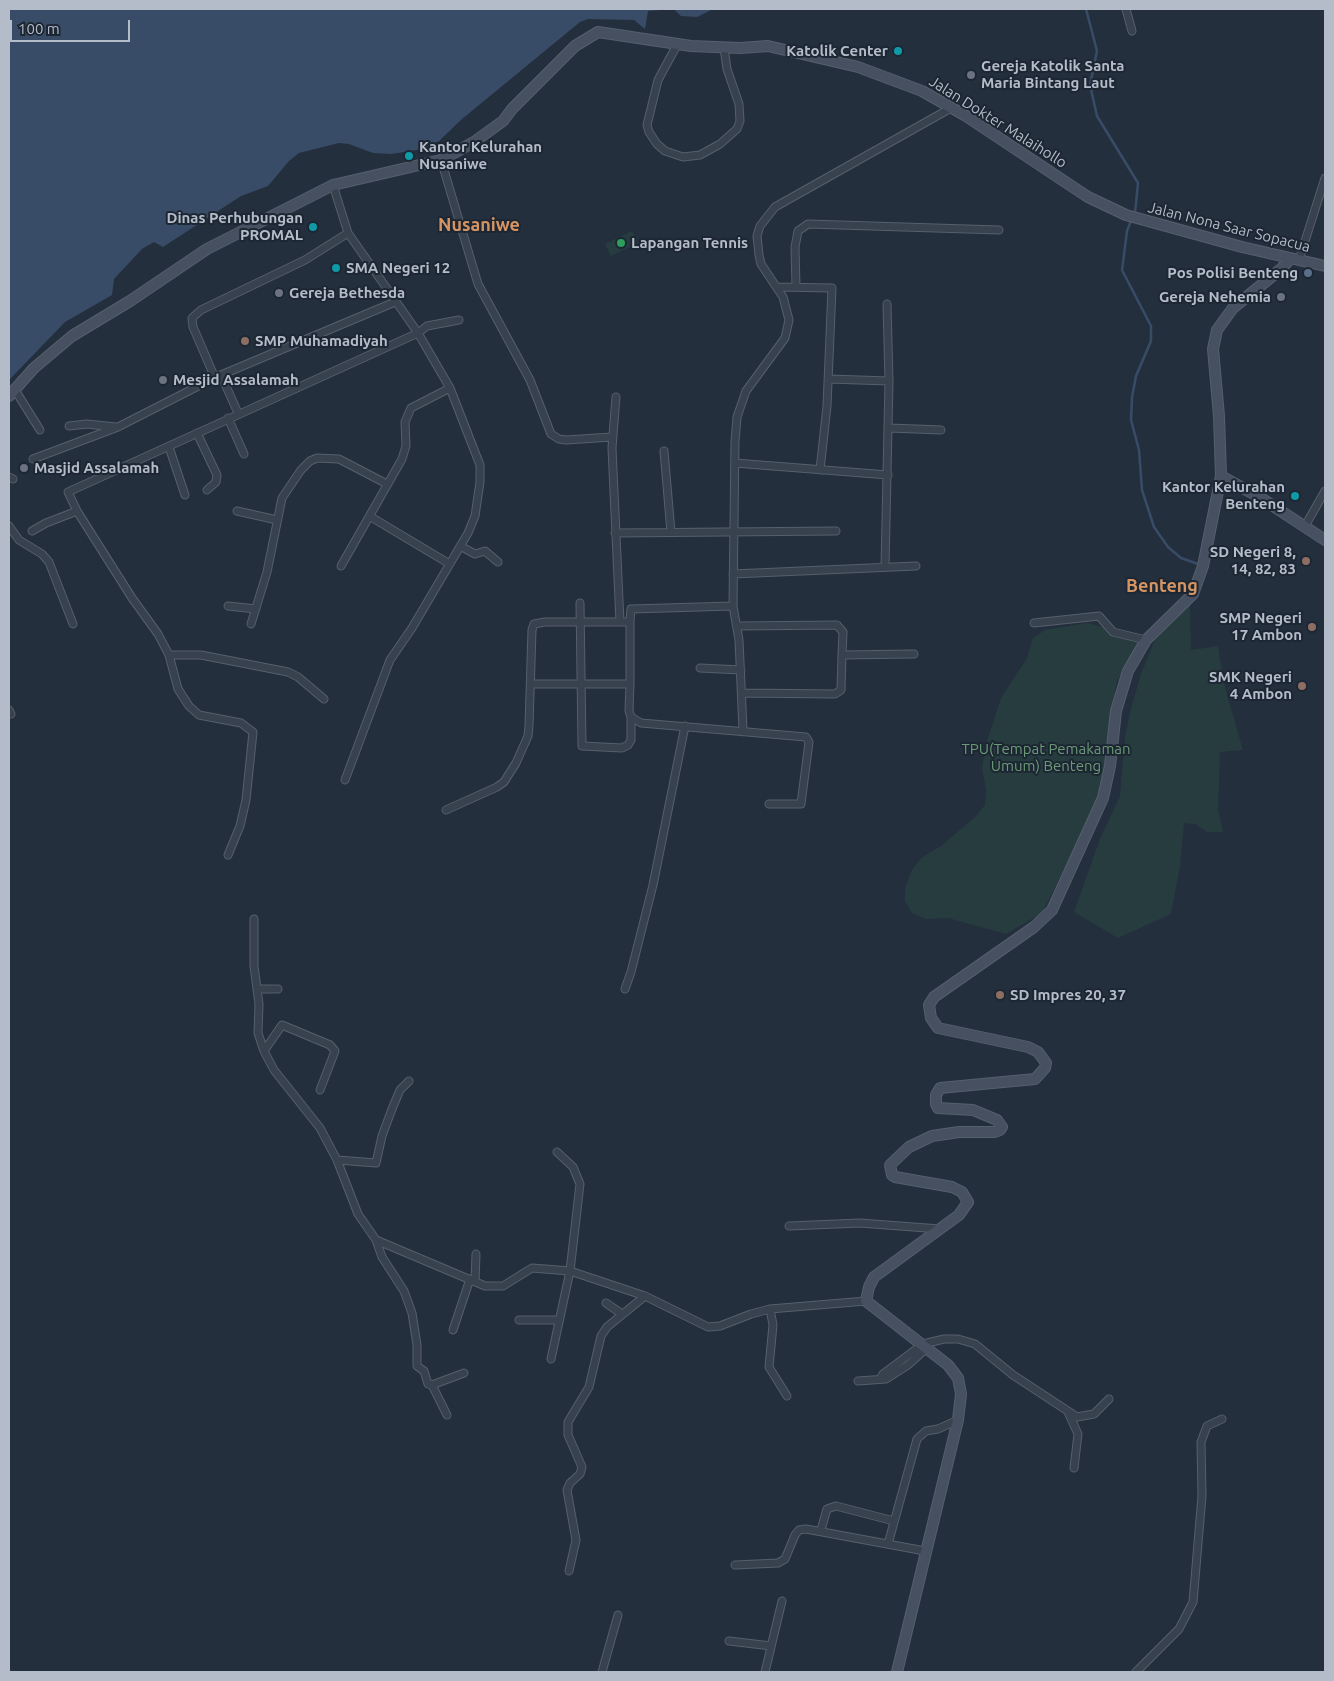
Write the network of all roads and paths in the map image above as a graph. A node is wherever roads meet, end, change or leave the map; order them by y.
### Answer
1 (1126, 9) edge
2 (1132, 31) dead end
3 (677, 45) junction
4 (724, 48) junction
5 (951, 108) junction
6 (442, 160) junction
7 (1325, 178) edge
8 (333, 185) junction
9 (1126, 215) joint
10 (999, 230) dead end
11 (348, 233) junction
12 (1294, 259) junction
13 (1325, 266) edge
14 (796, 287) junction
15 (778, 288) junction
16 (395, 302) junction
17 (887, 304) dead end
18 (459, 320) dead end
19 (418, 334) junction
20 (218, 376) junction
21 (829, 379) junction
22 (889, 381) junction
23 (450, 388) junction
24 (12, 393) edge
25 (616, 397) dead end
26 (238, 413) junction
27 (228, 418) junction
28 (69, 426) dead end
29 (118, 427) junction
30 (889, 428) junction
31 (40, 430) dead end
32 (941, 430) dead end
33 (197, 433) junction
34 (612, 437) junction
35 (169, 447) junction
36 (664, 450) dead end
37 (244, 454) dead end
38 (33, 459) dead end
39 (735, 463) junction
40 (820, 470) junction
41 (888, 475) junction
42 (1221, 476) junction
43 (388, 484) junction
44 (207, 490) dead end
45 (1325, 491) edge
46 (185, 495) dead end
47 (76, 511) junction
48 (237, 511) dead end
49 (371, 517) junction
50 (277, 520) junction
51 (9, 526) edge
52 (1305, 526) junction
53 (32, 531) dead end
54 (836, 531) dead end
55 (671, 532) junction
56 (735, 532) junction
57 (615, 533) junction
58 (1325, 540) edge
59 (460, 546) junction
60 (498, 562) dead end
61 (448, 563) junction
62 (341, 566) dead end
63 (916, 566) dead end
64 (885, 567) junction
65 (733, 574) junction
66 (580, 603) dead end
67 (228, 606) dead end
68 (734, 606) junction
69 (256, 608) junction
70 (619, 609) junction
71 (631, 609) junction
72 (580, 622) junction
73 (620, 622) junction
74 (630, 622) junction
75 (73, 624) dead end
76 (251, 624) dead end
77 (1034, 624) dead end
78 (737, 626) junction
79 (1146, 640) junction
80 (842, 654) junction
81 (914, 654) dead end
82 (170, 655) junction
83 (700, 668) dead end
84 (741, 670) junction
85 (531, 684) junction
86 (580, 684) junction
87 (630, 684) junction
88 (742, 693) junction
89 (324, 699) dead end
90 (631, 717) junction
91 (685, 726) junction
92 (743, 730) junction
93 (345, 780) dead end
94 (769, 804) dead end
95 (446, 810) dead end
96 (228, 855) dead end
97 (254, 919) dead end
98 (257, 989) junction
99 (278, 989) dead end
100 (625, 989) dead end
101 (264, 1051) junction
102 (409, 1081) dead end
103 (320, 1090) dead end
104 (557, 1152) dead end
105 (337, 1160) junction
106 (789, 1226) dead end
107 (940, 1228) junction
108 (376, 1240) junction
109 (476, 1254) dead end
110 (570, 1271) junction
111 (473, 1281) junction
112 (645, 1296) junction
113 (866, 1301) junction
114 (606, 1302) dead end
115 (770, 1309) junction
116 (622, 1314) junction
117 (519, 1320) dead end
118 (559, 1320) junction
119 (453, 1330) dead end
120 (927, 1345) junction
121 (551, 1359) dead end
122 (464, 1373) dead end
123 (858, 1381) dead end
124 (432, 1385) junction
125 (787, 1396) dead end
126 (1109, 1399) dead end
127 (1068, 1412) junction
128 (447, 1415) dead end
129 (1222, 1419) dead end
130 (958, 1420) junction
131 (1074, 1468) dead end
132 (894, 1521) junction
133 (821, 1530) junction
134 (888, 1544) junction
135 (925, 1551) junction
136 (735, 1565) dead end
137 (569, 1572) dead end
138 (782, 1601) dead end
139 (618, 1615) dead end
140 (729, 1641) dead end
141 (771, 1646) junction
142 (602, 1672) edge
143 (765, 1672) edge
144 (897, 1672) edge
145 (1136, 1672) edge

1 - 2 street
3 - 4 street, Jalan Dokter Malaihollo
3 - 4 street
3 - 6 street, Jalan Dokter Malaihollo
4 - 5 street, Jalan Dokter Malaihollo
5 - 9 street, Jalan Dokter Malaihollo
5 - 15 street
6 - 8 street, Jalan Dokter Malaihollo
6 - 34 street
7 - 12 street
8 - 11 street
8 - 24 street, Jalan Dokter Malaihollo
9 - 12 street, Jalan Nona Saar Sopacua
10 - 14 street
11 - 16 street
11 - 20 street
12 - 13 street, Jalan Nona Saar Sopacua
12 - 42 street
14 - 15 street
14 - 21 street
15 - 39 street
16 - 19 street
16 - 20 street
17 - 22 street
18 - 19 street
19 - 23 street
19 - 26 street
20 - 26 street
20 - 29 street
21 - 22 street
21 - 40 street
22 - 30 street
23 - 43 street
23 - 59 street
24 - 31 street
25 - 34 street
26 - 27 street
27 - 33 street
27 - 37 street
28 - 29 street
29 - 38 street
30 - 32 street
30 - 41 street
33 - 35 street
33 - 44 street
34 - 57 street
35 - 46 street
35 - 47 street
36 - 55 street
39 - 40 street
39 - 56 street
40 - 41 street
41 - 64 street
42 - 52 street
42 - 79 street
43 - 49 street
43 - 50 street
45 - 52 street
47 - 53 street
47 - 82 street
48 - 50 street
49 - 61 street
49 - 62 street
50 - 69 street
51 - 75 street
52 - 58 street
54 - 56 street
55 - 56 street
55 - 57 street
56 - 65 street
57 - 70 street
59 - 60 street
59 - 61 street
61 - 93 street
63 - 64 street
64 - 65 street
65 - 68 street
66 - 72 street
67 - 69 street
68 - 71 street
68 - 78 street
69 - 76 street
70 - 71 street
70 - 73 street
71 - 74 street
72 - 73 street
72 - 85 street
72 - 86 street
73 - 74 street
74 - 87 street
77 - 79 street
78 - 80 street
78 - 84 street
79 - 107 street
80 - 81 street
80 - 88 street
82 - 89 street
82 - 96 street
83 - 84 street
84 - 88 street
85 - 86 street
85 - 95 street
86 - 87 street
86 - 90 street
87 - 90 street
88 - 92 street
90 - 91 street
91 - 92 street
91 - 100 street
92 - 94 street
97 - 98 street
98 - 99 street
98 - 101 street
101 - 103 street
101 - 105 street
102 - 105 street
104 - 110 street
105 - 108 street
106 - 107 street
107 - 113 street
108 - 111 street
108 - 124 street
109 - 111 street
110 - 111 street
110 - 112 street
110 - 118 street
111 - 119 street
112 - 115 street
112 - 116 street
113 - 115 street
113 - 120 street
114 - 116 street
115 - 125 street
116 - 137 street
117 - 118 street
118 - 121 street
120 - 123 street
120 - 127 street
120 - 130 street
122 - 124 street
124 - 128 street
126 - 127 street
127 - 131 street
129 - 145 street
130 - 132 street
130 - 135 street
132 - 133 street
132 - 134 street
133 - 134 street
133 - 136 street
134 - 135 street
135 - 144 street
138 - 141 street
139 - 142 street
140 - 141 street
141 - 143 street

